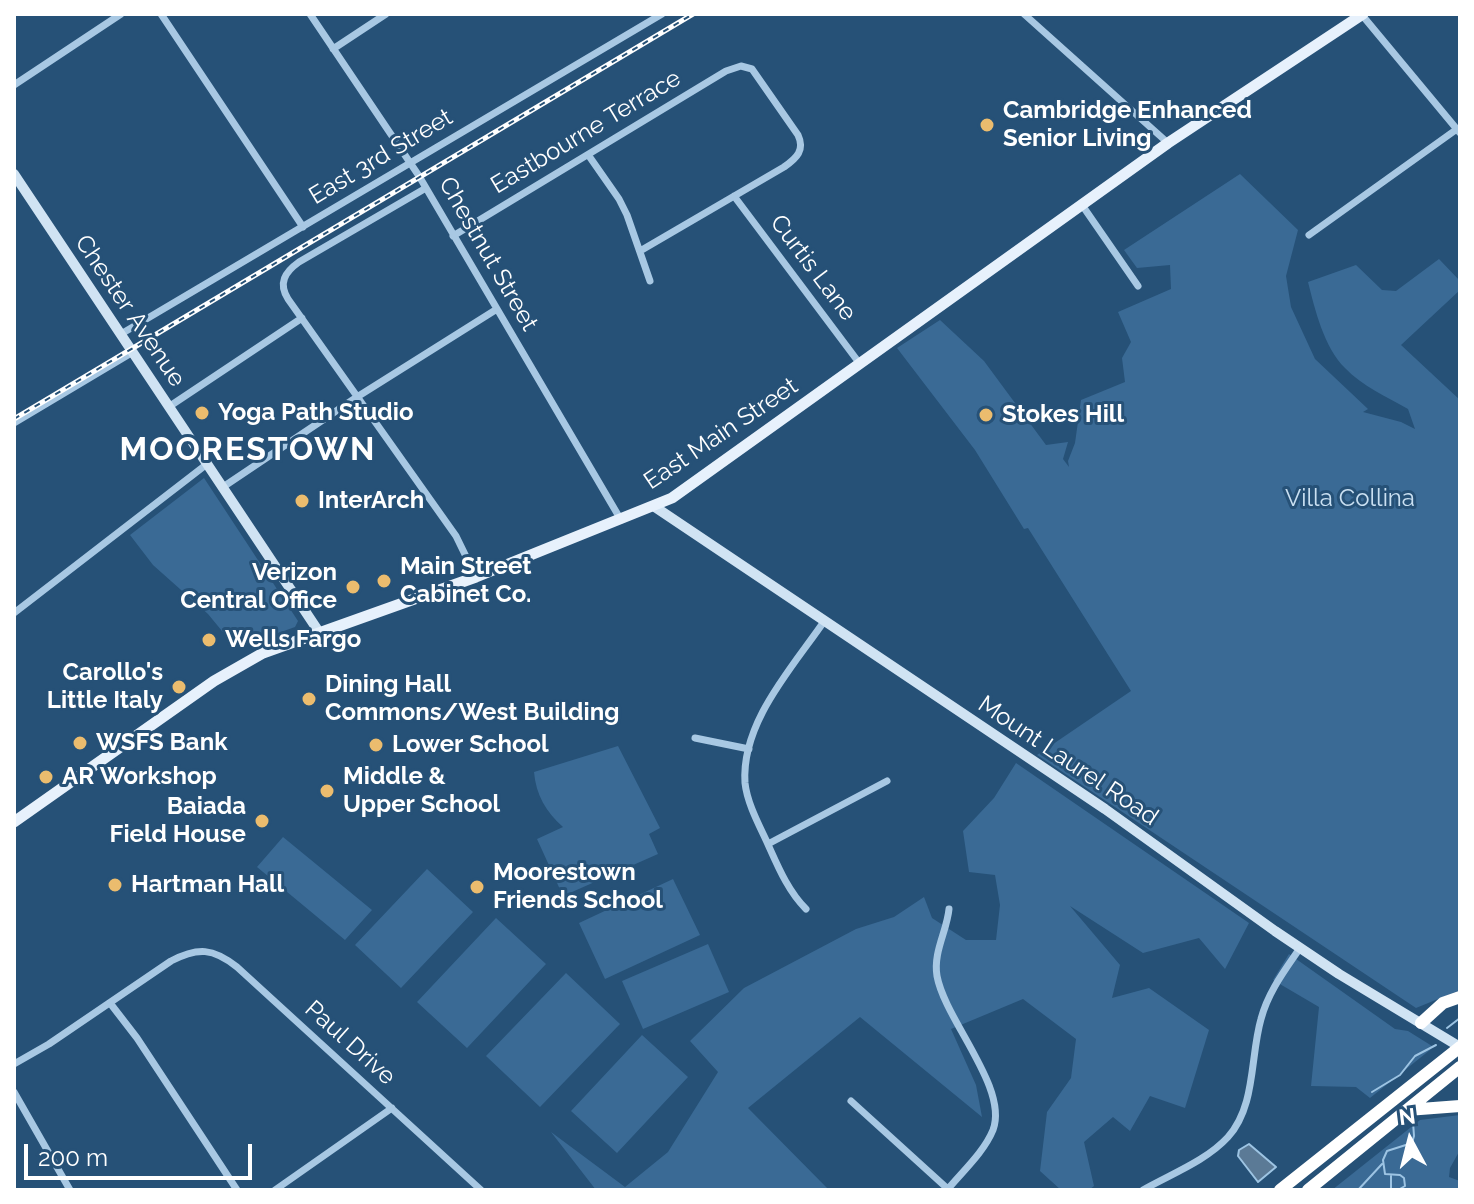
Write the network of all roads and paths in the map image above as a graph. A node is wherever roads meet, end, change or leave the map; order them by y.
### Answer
1 (121, 14) edge
2 (161, 14) edge
3 (310, 14) edge
4 (386, 14) edge
5 (662, 14) edge
6 (1363, 14) edge
7 (1029, 15) edge
8 (333, 49) junction
9 (14, 85) edge
10 (1458, 131) edge
11 (1168, 143) junction
12 (589, 156) junction
13 (410, 163) junction
14 (14, 174) edge
15 (426, 188) junction
16 (734, 196) junction
17 (1082, 205) junction
18 (303, 227) junction
19 (1309, 235) dead end
20 (453, 236) junction
21 (640, 251) junction
22 (650, 281) dead end
23 (1138, 286) dead end
24 (497, 309) junction
25 (302, 318) junction
26 (121, 334) junction
27 (133, 352) junction
28 (860, 364) junction
29 (357, 397) junction
30 (170, 406) junction
31 (14, 423) edge
32 (207, 464) junction
33 (223, 487) junction
34 (655, 507) junction
35 (621, 520) junction
36 (476, 577) junction
37 (14, 613) edge
38 (825, 620) junction
39 (319, 632) junction
40 (695, 738) dead end
41 (749, 749) junction
42 (887, 781) dead end
43 (14, 822) edge
44 (768, 844) junction
45 (806, 909) dead end
46 (949, 909) dead end
47 (1300, 948) junction
48 (1460, 997) edge
49 (110, 1003) junction
50 (1421, 1023) junction
51 (1460, 1047) edge
52 (14, 1064) edge
53 (1460, 1067) edge
54 (14, 1092) edge
55 (851, 1101) dead end
56 (1460, 1106) edge
57 (392, 1108) junction
58 (1407, 1110) junction
59 (70, 1190) edge
60 (237, 1190) edge
61 (275, 1190) edge
62 (481, 1190) edge
63 (948, 1190) edge
64 (1143, 1190) edge
65 (1280, 1190) edge
66 (1308, 1190) edge

1 - 9 street
2 - 18 street
3 - 8 street, Chestnut Street
4 - 8 street
5 - 13 street, East 3rd Street
6 - 10 street
6 - 11 main road, East Main Street
7 - 11 street
8 - 13 street, Chestnut Street
10 - 19 street
11 - 17 main road, East Main Street
12 - 16 street, Eastbourne Terrace
12 - 20 street, Eastbourne Terrace
12 - 21 street
13 - 15 street, Chestnut Street
13 - 18 street, East 3rd Street
14 - 26 main road, Chester Avenue
15 - 20 street, Chestnut Street
15 - 25 street
16 - 21 street
16 - 28 street, Curtis Lane
17 - 23 street
17 - 28 main road, East Main Street
18 - 26 street, East 3rd Street
20 - 24 street, Chestnut Street
21 - 22 street
24 - 29 street
24 - 35 street, Chestnut Street
25 - 29 street
25 - 30 street
26 - 27 main road, Chester Avenue
27 - 30 main road, Chester Avenue
27 - 31 street
28 - 34 main road, East Main Street
29 - 33 street
29 - 36 street
30 - 32 main road, Chester Avenue
32 - 33 main road, Chester Avenue
32 - 37 street
33 - 39 main road, Chester Avenue
34 - 35 main road, East Main Street
34 - 38 main road, Mount Laurel Road
35 - 36 main road, East Main Street
36 - 39 main road, East Main Street
38 - 41 street
38 - 47 main road, Mount Laurel Road
39 - 43 main road, East Main Street
40 - 41 street
41 - 44 street
42 - 44 street
44 - 45 street
46 - 63 street
47 - 50 main road, Mount Laurel Road
47 - 64 street
48 - 50 highway
49 - 52 street
49 - 57 street, Paul Drive
49 - 60 street
50 - 51 main road, Mount Laurel Road
51 - 65 highway
53 - 58 highway
54 - 59 street
55 - 63 street
56 - 58 highway
57 - 61 street
57 - 62 street, Paul Drive
58 - 66 highway

